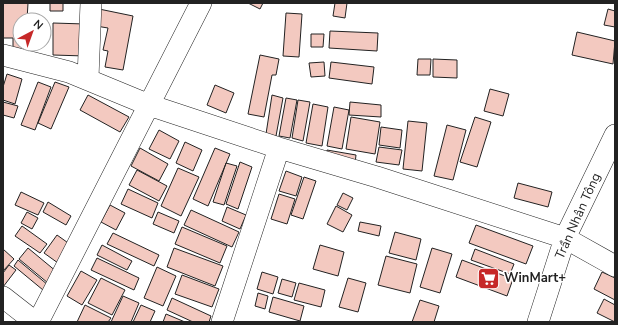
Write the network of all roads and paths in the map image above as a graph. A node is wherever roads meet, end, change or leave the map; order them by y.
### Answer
1 (91, 3) edge
2 (201, 3) edge
3 (3, 55) edge
4 (88, 78) junction
5 (149, 105) junction
6 (615, 135) edge
7 (279, 148) junction
8 (565, 238) junction
9 (615, 266) edge
10 (3, 297) edge
11 (36, 322) edge
12 (222, 322) edge
13 (538, 322) edge

1 - 4 street
2 - 5 street
3 - 4 street
4 - 5 street
5 - 7 street
5 - 11 street
6 - 8 street, Trần Nhân Tông
7 - 8 street
7 - 12 street
8 - 9 street
8 - 13 street, Trần Nhân Tông
10 - 11 street

